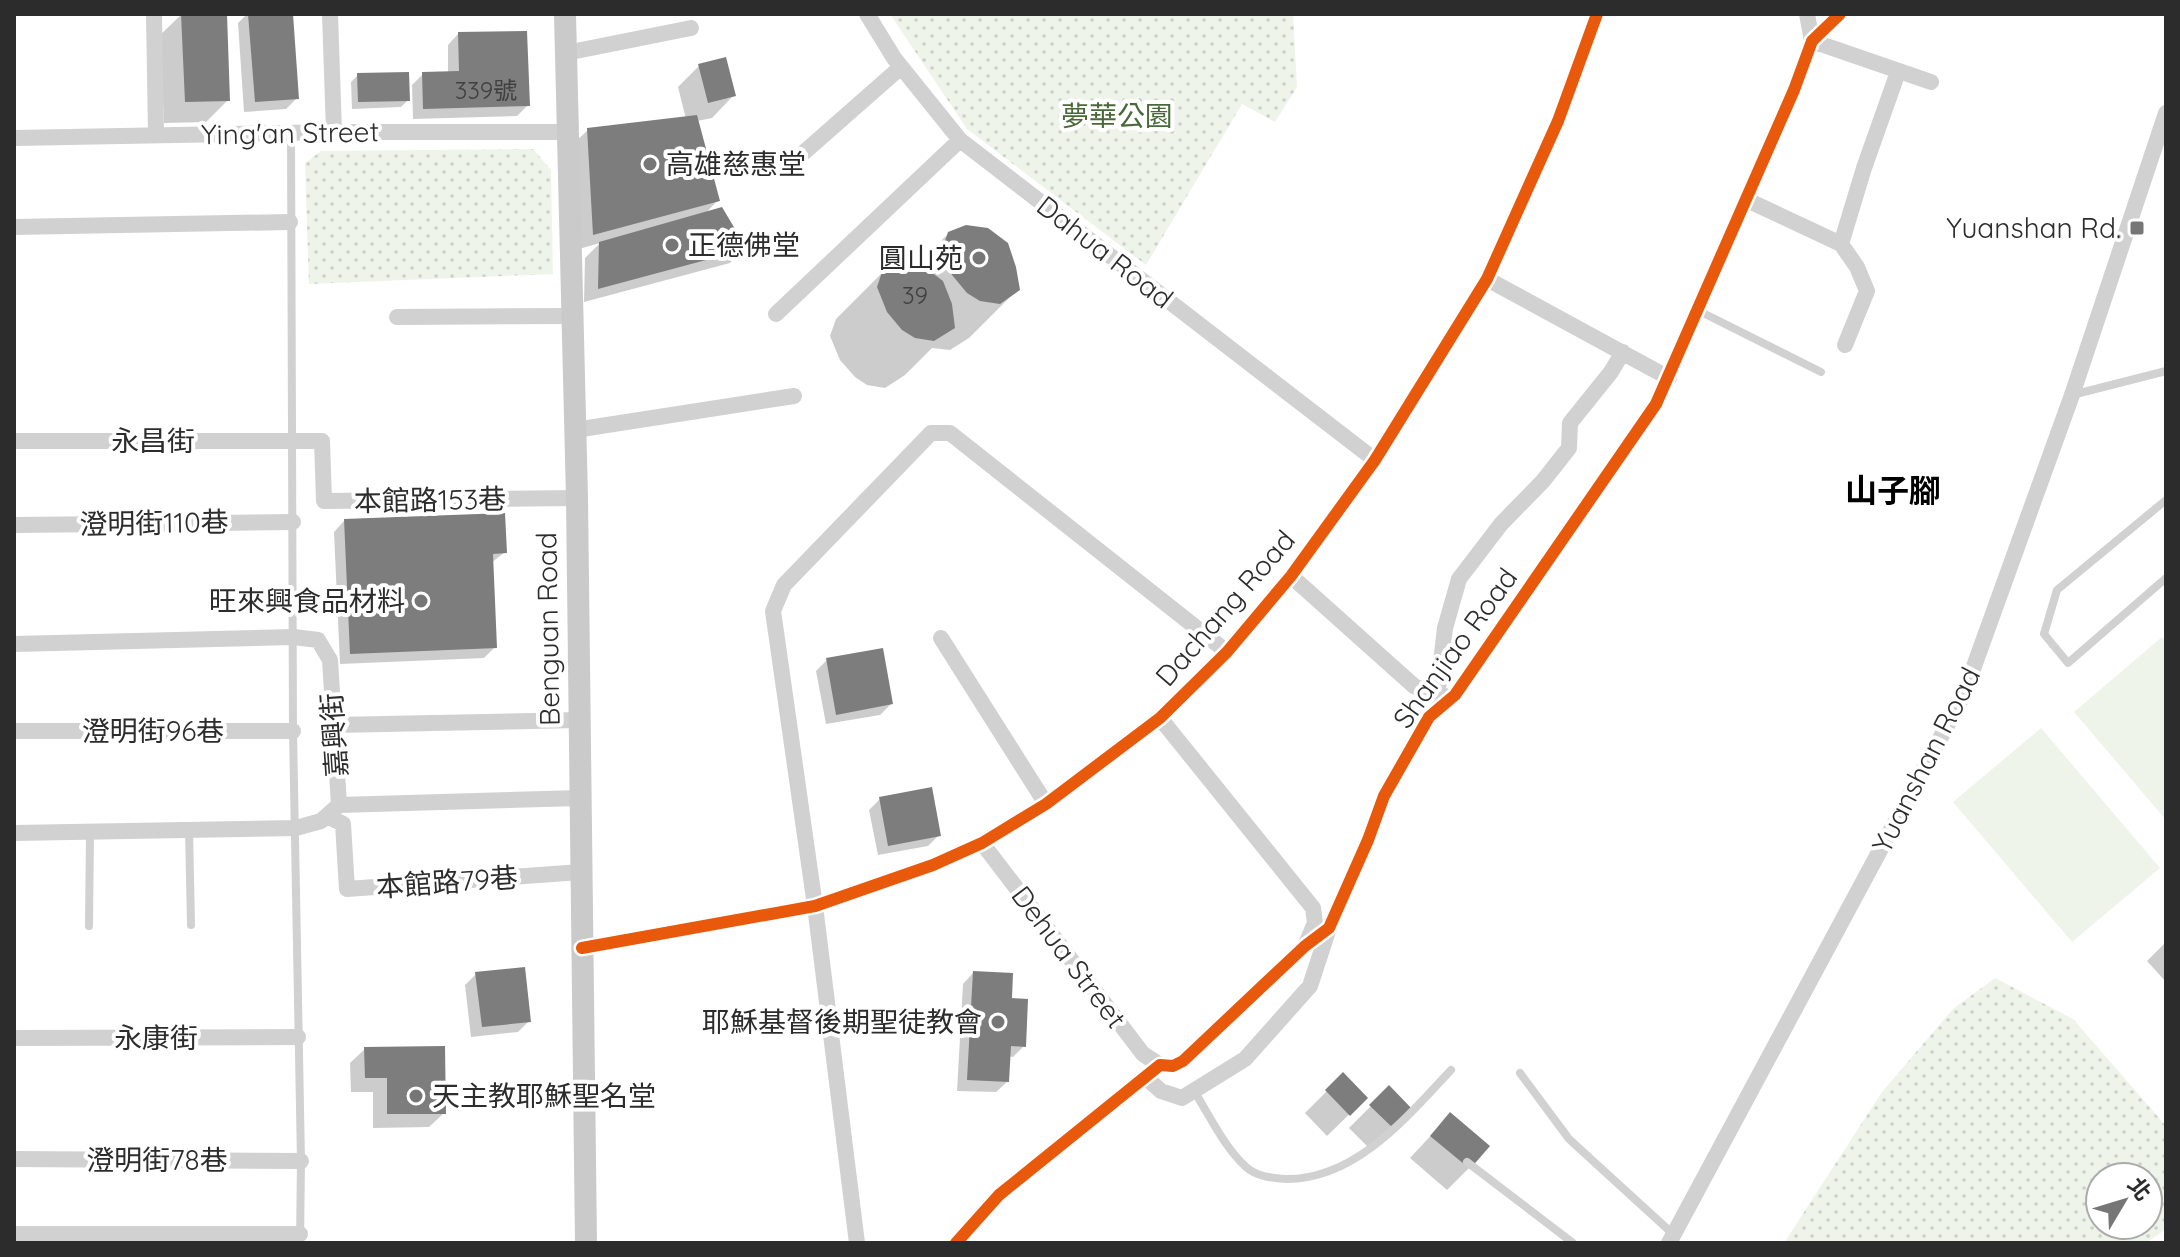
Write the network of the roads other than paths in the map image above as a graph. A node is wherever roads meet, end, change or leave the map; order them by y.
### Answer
1 (154, 14) edge
2 (330, 14) edge
3 (565, 14) edge
4 (867, 14) edge
5 (1597, 14) edge
6 (1807, 14) edge
7 (1840, 14) edge
8 (691, 28) dead end
9 (1812, 41) junction
10 (566, 53) junction
11 (901, 67) junction
12 (1898, 72) junction
13 (1931, 82) dead end
14 (2166, 113) edge
15 (334, 132) junction
16 (567, 132) junction
17 (291, 133) junction
18 (156, 135) junction
19 (14, 138) edge
20 (960, 140) junction
21 (801, 155) dead end
22 (1747, 200) junction
23 (290, 222) junction
24 (14, 227) edge
25 (1841, 244) junction
26 (1487, 279) junction
27 (1699, 311) junction
28 (776, 314) dead end
29 (572, 316) junction
30 (397, 317) dead end
31 (1845, 345) dead end
32 (1623, 352) junction
33 (2166, 371) edge
34 (1821, 372) dead end
35 (1669, 378) junction
36 (2072, 395) junction
37 (794, 396) dead end
38 (575, 430) junction
39 (14, 441) edge
40 (293, 441) junction
41 (1375, 460) junction
42 (577, 498) junction
43 (2166, 500) edge
44 (293, 522) junction
45 (14, 525) edge
46 (1291, 576) junction
47 (2166, 578) edge
48 (294, 637) junction
49 (941, 638) dead end
50 (14, 644) edge
51 (1227, 652) junction
52 (1455, 695) junction
53 (1437, 697) junction
54 (1160, 718) junction
55 (579, 720) junction
56 (334, 725) junction
57 (14, 731) edge
58 (293, 731) junction
59 (580, 798) junction
60 (1046, 804) junction
61 (333, 810) junction
62 (296, 828) junction
63 (189, 830) junction
64 (90, 832) junction
65 (14, 833) edge
66 (982, 843) junction
67 (581, 872) junction
68 (815, 906) junction
69 (191, 925) dead end
70 (89, 926) dead end
71 (1329, 928) junction
72 (1305, 946) junction
73 (582, 948) junction
74 (298, 1037) junction
75 (14, 1038) edge
76 (1160, 1065) junction
77 (1451, 1070) dead end
78 (1520, 1073) dead end
79 (1145, 1077) junction
80 (1194, 1090) junction
81 (14, 1159) edge
82 (301, 1161) junction
83 (1467, 1162) dead end
84 (14, 1234) edge
85 (300, 1238) edge
86 (196, 1239) edge
87 (1671, 1239) edge
88 (90, 1240) edge
89 (586, 1243) edge
90 (857, 1243) edge
91 (956, 1243) edge
92 (1573, 1243) edge

1 - 18 street
2 - 15 street
3 - 10 street, Benguan Road
4 - 11 street, Dahua Road
5 - 26 street, Dachang Road
6 - 9 street
7 - 9 street, Shanjiao Road
8 - 10 street
9 - 12 street
9 - 22 street, Shanjiao Road
10 - 16 street, Benguan Road
11 - 20 street, Dahua Road
11 - 21 street
12 - 13 street
12 - 25 street
14 - 36 street, Yuanshan Road
15 - 16 street, Ying'an Street
15 - 17 street, Ying'an Street
16 - 29 street, Benguan Road
17 - 18 street, Ying'an Street
17 - 23 lane
18 - 19 street, Ying'an Street
20 - 28 street
20 - 41 street, Dahua Road
22 - 25 street
22 - 27 street, Shanjiao Road
23 - 24 street
23 - 40 lane
25 - 31 street
26 - 32 street
26 - 41 street, Dachang Road
27 - 34 lane
27 - 35 street, Shanjiao Road
29 - 30 street
29 - 38 street, Benguan Road
32 - 35 street
32 - 53 street
33 - 36 lane
35 - 52 street, Shanjiao Road
36 - 87 street, Yuanshan Road
37 - 38 street
38 - 42 street, Benguan Road
39 - 40 street, 永昌街
40 - 42 street, 本館路153巷
40 - 44 lane
41 - 46 street, Dachang Road
42 - 55 street, Benguan Road
43 - 47 lane
44 - 45 street, 澄明街110巷
44 - 48 lane
46 - 51 street, Dachang Road
46 - 53 street
48 - 50 street, 嘉興街
48 - 56 street, 嘉興街
48 - 58 lane
49 - 60 street
51 - 54 street, Dachang Road
51 - 68 street
52 - 53 street
52 - 71 street, Shanjiao Road
54 - 60 street, Dachang Road
54 - 72 street
55 - 56 street
55 - 59 street, Benguan Road
56 - 61 street, 嘉興街
57 - 58 street, 澄明街96巷
58 - 62 lane
59 - 61 street
59 - 67 street, Benguan Road
60 - 66 street, Dachang Road
61 - 62 street, 嘉興街
61 - 67 street, 本館路79巷
62 - 63 street, 嘉興街
62 - 74 lane
63 - 64 street, 嘉興街
63 - 69 lane
64 - 65 street, 嘉興街
64 - 70 lane
66 - 68 street, Dachang Road
66 - 76 street, Dehua Street
67 - 73 street, Benguan Road
68 - 73 street, Dachang Road
68 - 90 street
71 - 72 street, Shanjiao Road
71 - 80 street, Shanjiao Road
72 - 76 street, Shanjiao Road
73 - 89 street, Benguan Road
74 - 75 street, 永康街
74 - 82 lane
76 - 79 street, Shanjiao Road
77 - 80 lane
78 - 87 lane
79 - 80 street
79 - 91 street, Shanjiao Road
81 - 82 street, 澄明街78巷
82 - 85 lane
83 - 92 lane
84 - 88 street
85 - 86 street
86 - 88 street

